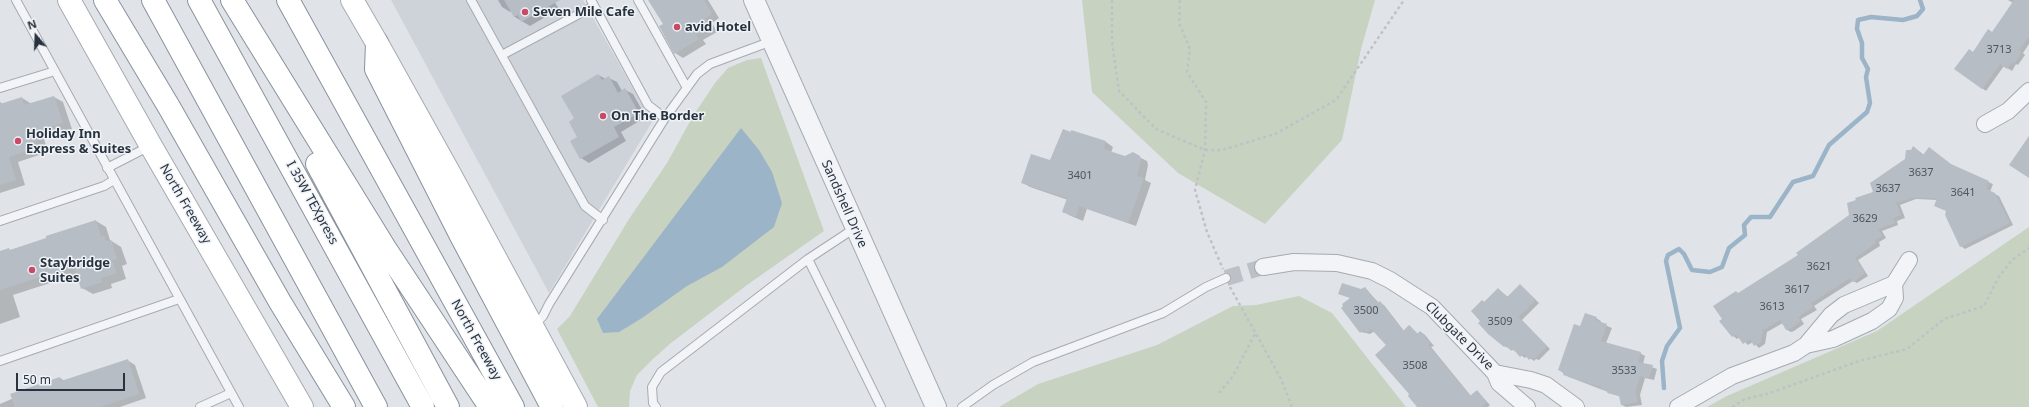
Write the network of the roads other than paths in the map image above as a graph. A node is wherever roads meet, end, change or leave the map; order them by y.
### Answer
1 (16, 0) edge
2 (69, 0) edge
3 (105, 0) edge
4 (153, 0) edge
5 (200, 0) edge
6 (231, 0) edge
7 (288, 0) edge
8 (352, 0) edge
9 (472, 0) edge
10 (638, 0) edge
11 (754, 0) edge
12 (593, 3) edge
13 (772, 41) junction
14 (377, 43) junction
15 (502, 55) junction
16 (54, 71) junction
17 (0, 88) edge
18 (687, 88) junction
19 (2029, 91) edge
20 (665, 118) junction
21 (1985, 124) dead end
22 (151, 146) junction
23 (107, 168) junction
24 (114, 180) junction
25 (603, 220) junction
26 (0, 221) edge
27 (855, 228) junction
28 (808, 259) junction
29 (1909, 260) dead end
30 (1264, 267) tunnel mouth
31 (1226, 278) tunnel mouth
32 (1894, 284) junction
33 (179, 298) junction
34 (532, 328) junction
35 (1806, 345) junction
36 (0, 361) edge
37 (1496, 373) junction
38 (231, 393) junction
39 (200, 407) edge
40 (239, 407) edge
41 (302, 407) edge
42 (344, 407) edge
43 (376, 407) edge
44 (422, 407) edge
45 (448, 407) edge
46 (490, 407) edge
47 (512, 407) edge
48 (552, 407) edge
49 (576, 407) edge
50 (656, 407) edge
51 (881, 407) edge
52 (936, 407) edge
53 (962, 407) edge
54 (1527, 407) edge
55 (1576, 407) edge
56 (1678, 407) edge

1 - 16 lane
2 - 22 main road, North Freeway
3 - 42 main road
4 - 43 main road
5 - 44 main road, I 35W TEXpress
6 - 45 main road, I 35W TEXpress
6 - 46 main road
7 - 47 main road, North Freeway
8 - 14 main road
9 - 15 lane
10 - 18 lane
11 - 13 street, Sandshell Drive
12 - 15 lane
12 - 20 lane
13 - 18 lane
13 - 27 street, Sandshell Drive
14 - 34 main road
14 - 48 main road
15 - 25 lane
16 - 17 lane
16 - 23 lane
18 - 20 lane
19 - 21 street
20 - 25 lane
22 - 23 lane
22 - 41 main road, North Freeway
23 - 24 lane
24 - 26 lane
24 - 33 lane
25 - 34 lane
27 - 28 lane
27 - 52 street, Sandshell Drive
28 - 50 lane
28 - 51 lane
29 - 32 street
30 - 37 street, Clubgate Drive
31 - 53 lane
32 - 35 street
32 - 35 street
33 - 36 lane
33 - 38 lane
34 - 49 main road
35 - 56 street
37 - 54 street, Clubgate Drive
37 - 55 street
38 - 39 lane
38 - 40 lane

